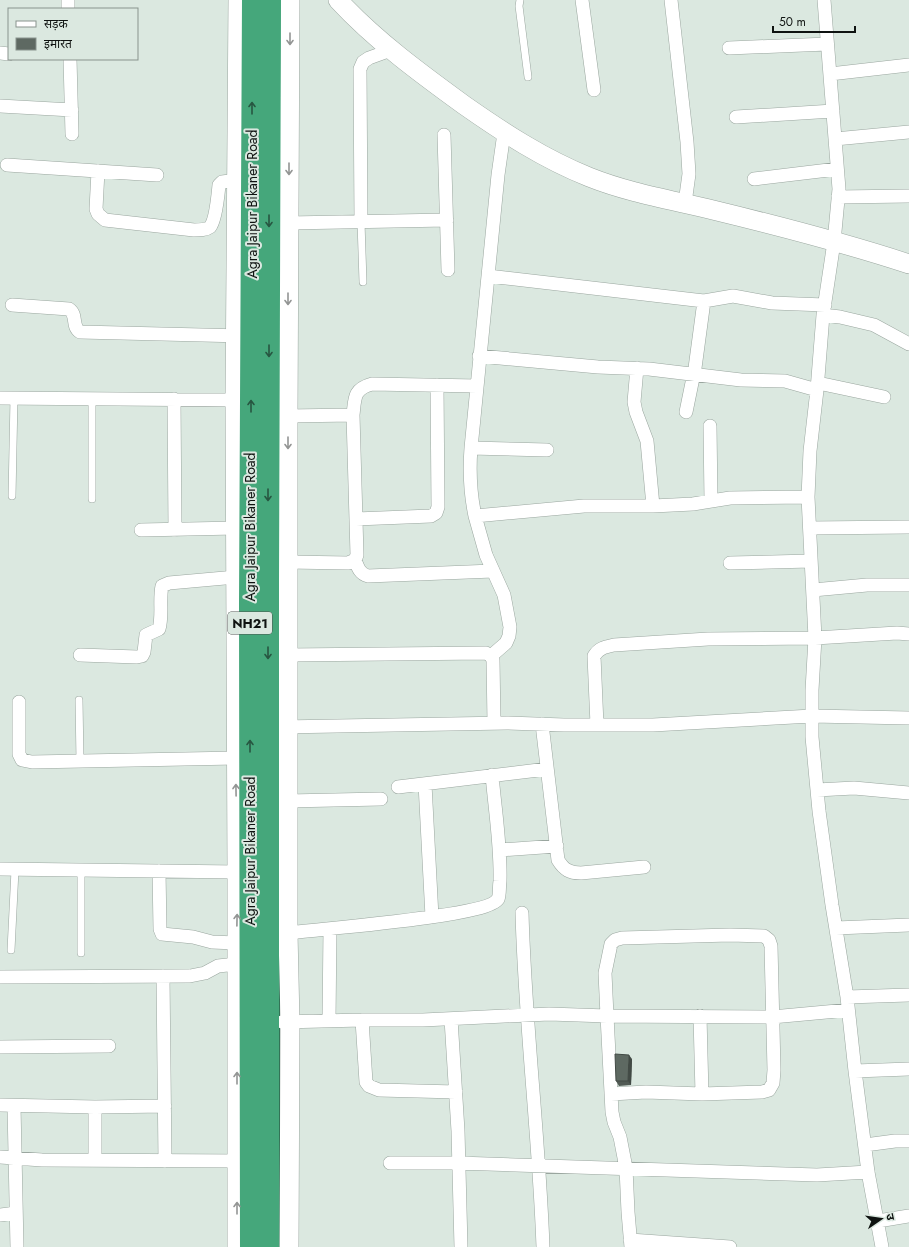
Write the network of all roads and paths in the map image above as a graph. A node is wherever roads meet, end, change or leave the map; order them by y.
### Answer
1 (63, 0) edge
2 (68, 0) edge
3 (238, 0) edge
4 (253, 0) edge
5 (270, 0) edge
6 (290, 0) edge
7 (338, 0) edge
8 (520, 0) edge
9 (582, 0) edge
10 (671, 0) edge
11 (824, 0) edge
12 (827, 44) junction
13 (729, 48) dead end
14 (391, 50) junction
15 (70, 60) edge
16 (909, 65) edge
17 (830, 74) junction
18 (528, 77) dead end
19 (594, 90) dead end
20 (0, 106) edge
21 (72, 110) junction
22 (833, 111) junction
23 (736, 117) dead end
24 (909, 132) edge
25 (504, 133) junction
26 (72, 134) dead end
27 (444, 135) dead end
28 (835, 138) junction
29 (7, 164) dead end
30 (838, 169) junction
31 (98, 171) junction
32 (157, 175) dead end
33 (754, 179) dead end
34 (238, 180) junction
35 (909, 196) edge
36 (838, 197) junction
37 (685, 203) junction
38 (447, 220) junction
39 (361, 222) junction
40 (289, 223) junction
41 (834, 242) junction
42 (909, 264) edge
43 (448, 270) dead end
44 (488, 276) junction
45 (363, 282) dead end
46 (704, 301) junction
47 (12, 305) dead end
48 (824, 310) junction
49 (244, 336) junction
50 (909, 344) edge
51 (480, 356) junction
52 (637, 368) junction
53 (694, 373) junction
54 (437, 385) junction
55 (477, 386) junction
56 (817, 387) junction
57 (884, 397) dead end
58 (0, 398) edge
59 (14, 398) junction
60 (92, 399) junction
61 (174, 399) junction
62 (235, 400) junction
63 (686, 412) dead end
64 (288, 416) junction
65 (353, 416) junction
66 (710, 426) dead end
67 (470, 448) junction
68 (547, 450) dead end
69 (12, 496) dead end
70 (808, 498) junction
71 (92, 500) dead end
72 (711, 501) junction
73 (653, 506) junction
74 (475, 516) junction
75 (356, 519) junction
76 (909, 527) edge
77 (236, 528) junction
78 (810, 528) junction
79 (141, 530) dead end
80 (175, 530) junction
81 (355, 560) junction
82 (812, 561) junction
83 (288, 562) junction
84 (730, 563) dead end
85 (493, 571) junction
86 (236, 577) junction
87 (909, 585) edge
88 (813, 590) junction
89 (909, 634) edge
90 (815, 638) junction
91 (80, 655) dead end
92 (288, 655) junction
93 (491, 656) junction
94 (79, 700) dead end
95 (19, 702) dead end
96 (812, 716) junction
97 (909, 718) edge
98 (494, 723) junction
99 (542, 724) junction
100 (597, 725) junction
101 (278, 728) junction
102 (236, 758) junction
103 (80, 761) junction
104 (547, 770) junction
105 (492, 775) junction
106 (425, 784) junction
107 (398, 786) dead end
108 (817, 790) junction
109 (909, 793) edge
110 (381, 799) dead end
111 (288, 801) junction
112 (557, 846) junction
113 (500, 850) junction
114 (644, 868) dead end
115 (0, 870) edge
116 (15, 870) junction
117 (81, 870) junction
118 (159, 871) junction
119 (237, 872) junction
120 (522, 913) dead end
121 (432, 917) junction
122 (909, 925) edge
123 (836, 928) junction
124 (330, 929) junction
125 (288, 932) junction
126 (236, 943) junction
127 (11, 950) dead end
128 (81, 953) dead end
129 (237, 964) junction
130 (163, 976) junction
131 (0, 977) edge
132 (909, 995) edge
133 (847, 997) junction
134 (848, 1010) junction
135 (527, 1015) junction
136 (607, 1016) junction
137 (700, 1016) junction
138 (772, 1017) junction
139 (452, 1019) junction
140 (362, 1020) junction
141 (329, 1021) junction
142 (268, 1022) junction
143 (290, 1022) junction
144 (109, 1046) dead end
145 (0, 1047) edge
146 (909, 1069) edge
147 (854, 1071) junction
148 (456, 1092) junction
149 (611, 1094) junction
150 (702, 1094) junction
151 (0, 1105) edge
152 (14, 1106) junction
153 (165, 1106) junction
154 (95, 1107) junction
155 (909, 1141) edge
156 (864, 1145) junction
157 (0, 1157) edge
158 (16, 1158) junction
159 (95, 1160) junction
160 (165, 1161) junction
161 (244, 1161) junction
162 (390, 1163) dead end
163 (458, 1164) junction
164 (539, 1166) junction
165 (626, 1168) junction
166 (868, 1172) junction
167 (16, 1213) junction
168 (0, 1215) edge
169 (909, 1216) edge
170 (878, 1221) junction
171 (630, 1243) edge
172 (17, 1247) edge
173 (237, 1247) edge
174 (251, 1247) edge
175 (268, 1247) edge
176 (290, 1247) edge
177 (461, 1247) edge
178 (542, 1247) edge
179 (730, 1247) edge
180 (882, 1247) edge

1 - 2 street
3 - 34 street
49 -> 4 highway, Agra Jaipur Bikaner Road / NH21
5 -> 101 highway, Agra Jaipur Bikaner Road / NH21
6 -> 40 street
7 - 14 street
8 - 18 lane
9 - 19 street
10 - 37 street
11 - 12 street
12 - 13 street
12 - 17 street
14 - 25 street
14 - 39 street
15 - 21 street
16 - 17 street
17 - 22 street
20 - 21 street
21 - 26 street
22 - 23 street
22 - 28 street
24 - 28 street
25 - 37 street
25 - 44 street
27 - 38 street
28 - 30 street
29 - 31 street
30 - 33 street
30 - 36 street
31 - 32 street
31 - 34 street
34 - 49 street
35 - 36 street
36 - 41 street
37 - 41 street
38 - 39 street
38 - 43 street
39 - 40 street
39 - 45 lane
40 -> 64 street
41 - 42 street
41 - 48 street
44 - 46 street
44 - 51 street
46 - 48 street
46 - 53 street
47 - 49 street
48 - 50 street
48 - 56 street
49 - 62 street
161 -> 49 highway, Agra Jaipur Bikaner Road / NH21
51 - 52 street
51 - 55 street
52 - 53 street
52 - 73 street
53 - 56 street
53 - 63 street
54 - 55 street
54 - 65 street
54 - 75 street
55 - 67 street
56 - 57 street
56 - 70 street
58 - 59 street
59 - 60 street
59 - 69 lane
60 - 61 street
60 - 71 lane
61 - 62 street
61 - 80 street
62 - 77 street
64 - 65 street
64 -> 83 street
65 - 75 street
66 - 72 street
67 - 68 street
67 - 74 street
70 - 72 street
70 - 78 street
72 - 73 street
73 - 74 street
74 - 85 street
75 - 81 street
76 - 78 street
77 - 80 street
77 - 86 street
78 - 82 street
79 - 80 street
81 - 83 street
81 - 85 street
82 - 84 street
82 - 88 street
83 - 92 street
85 - 93 street
86 - 91 street
86 - 102 street
87 - 88 street
88 - 90 street
89 - 90 street
90 - 96 street
90 - 100 street
92 - 93 street
92 - 101 street
93 - 98 street
94 - 103 lane
95 - 103 street
96 - 97 street
96 - 100 street
96 - 108 street
98 - 99 street
98 - 101 street
99 - 100 street
99 - 104 street
101 - 111 street
101 - 142 highway, Agra Jaipur Bikaner Road / NH21
102 - 103 street
119 -> 102 street
104 - 105 street
104 - 112 street
105 - 106 street
105 - 113 street
106 - 107 street
106 - 121 street
108 - 109 street
108 - 123 street
110 - 111 street
111 - 125 street
112 - 113 street
112 - 114 street
113 - 121 street
115 - 116 street
116 - 117 street
116 - 127 lane
117 - 118 street
117 - 128 lane
118 - 119 street
118 - 126 street
126 -> 119 street
120 - 135 street
121 - 124 street
122 - 123 street
123 - 133 street
124 - 125 street
124 - 141 street
125 - 143 street
126 - 129 street
129 - 130 street
161 -> 129 street
130 - 131 street
130 - 153 street
132 - 133 street
133 - 134 street
134 - 138 street
134 - 147 street
135 - 136 street
135 - 139 street
135 - 164 street
136 - 137 street
136 - 138 street
136 - 149 street
137 - 138 street
137 - 150 street
138 - 150 street
139 - 140 street
139 - 148 street
140 - 141 street
140 - 148 street
141 - 143 street
142 - 143 street
142 - 175 highway, Agra Jaipur Bikaner Road / NH21
143 - 176 street
144 - 145 street
146 - 147 street
147 - 156 street
148 - 163 street
149 - 150 street
149 - 165 street
151 - 152 street
152 - 154 street
152 - 158 street
153 - 154 street
153 - 160 street
154 - 159 street
155 - 156 street
156 - 166 street
157 - 158 street
158 - 159 street
158 - 167 street
159 - 160 street
160 - 161 street
173 -> 161 street
161 - 174 highway, Agra Jaipur Bikaner Road / NH21
162 - 163 street
163 - 164 street
163 - 177 street
164 - 165 street
164 - 178 street
165 - 166 street
165 - 171 street
166 - 170 street
167 - 168 street
167 - 172 street
169 - 170 street
170 - 180 street
171 - 179 street

